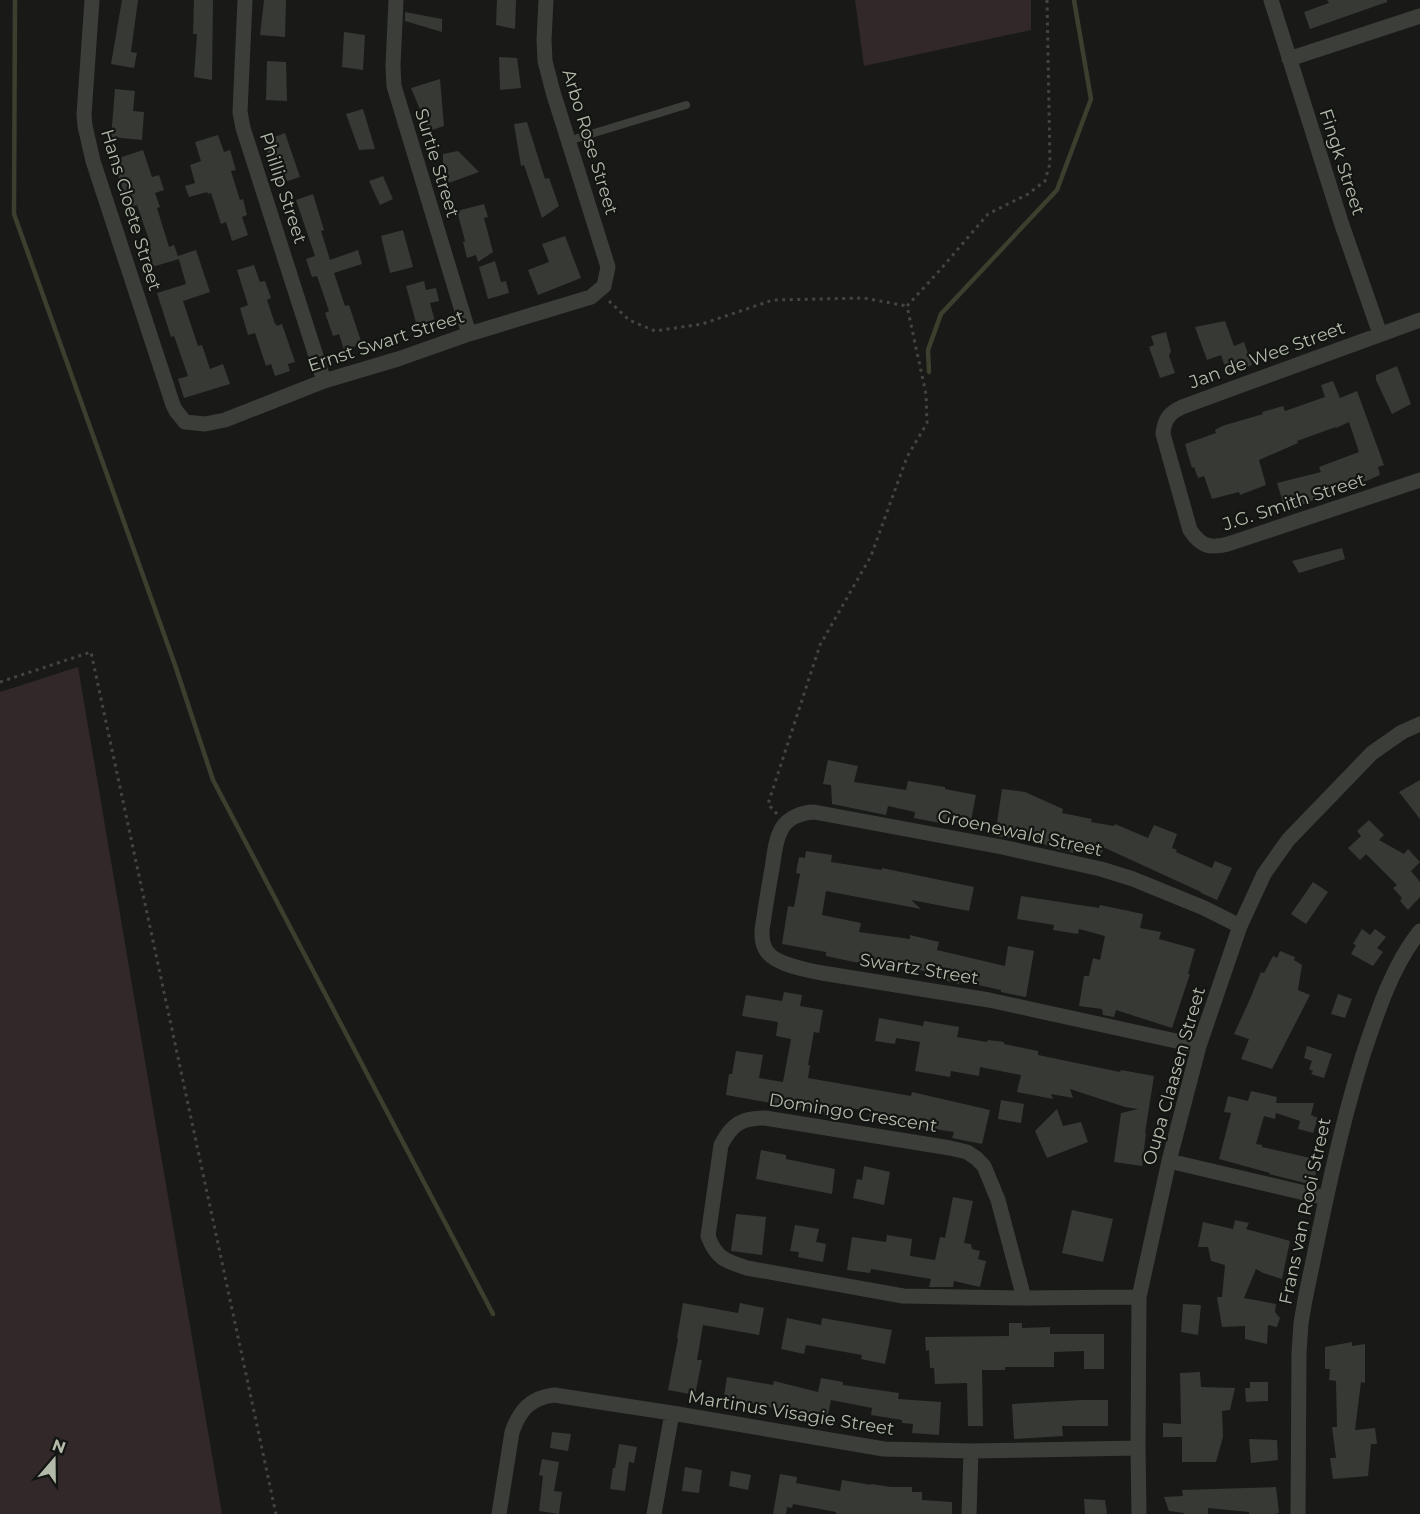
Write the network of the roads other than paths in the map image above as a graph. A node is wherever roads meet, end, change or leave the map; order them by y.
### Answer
1 (92, 0) edge
2 (245, 0) edge
3 (396, 0) edge
4 (546, 0) edge
5 (1271, 0) edge
6 (1420, 16) edge
7 (1289, 59) junction
8 (686, 105) dead end
9 (568, 141) junction
10 (599, 291) joint
11 (1420, 320) edge
12 (469, 334) junction
13 (1380, 334) junction
14 (324, 381) junction
15 (185, 422) joint
16 (1168, 455) joint
17 (1420, 480) edge
18 (1420, 724) edge
19 (786, 823) joint
20 (1240, 926) junction
21 (1420, 931) edge
22 (1199, 1046) junction
23 (1169, 1161) junction
24 (1326, 1198) junction
25 (1139, 1297) junction
26 (1024, 1298) junction
27 (672, 1413) junction
28 (1138, 1448) junction
29 (971, 1451) junction
30 (499, 1514) edge
31 (654, 1514) edge
32 (969, 1514) edge
33 (1139, 1514) edge
34 (1298, 1514) edge

1 - 15 street, Hans Cloete Street
2 - 14 street, Phillip Street
3 - 12 street, Surtie Street
4 - 9 street, Arbo Rose Street
5 - 7 street, Fingk Street
6 - 7 street
7 - 13 street, Fingk Street
8 - 9 lane
9 - 10 street, Arbo Rose Street
10 - 12 street, Ernst Swart Street
11 - 13 street, Jan de Wee Street
12 - 14 street, Ernst Swart Street
13 - 16 street, Jan de Wee Street
14 - 15 street, Ernst Swart Street
16 - 17 street, J.G. Smith Street
18 - 20 street, Oupa Claasen Street
19 - 20 street, Groenewald Street
19 - 22 street, Swartz Street
20 - 22 street, Oupa Claasen Street
21 - 24 street, Frans van Rooi Street
22 - 23 street, Oupa Claasen Street
23 - 24 street
23 - 25 street, Oupa Claasen Street
24 - 34 street, Frans van Rooi Street
25 - 26 street, Domingo Crescent
25 - 28 street, Oupa Claasen Street
26 - 26 street, Domingo Crescent
27 - 29 street, Martinus Visagie Street
27 - 30 street
27 - 31 street, Martinus Visagie Street
28 - 29 street, Martinus Visagie Street
28 - 33 street, Oupa Claasen Street
29 - 32 street

